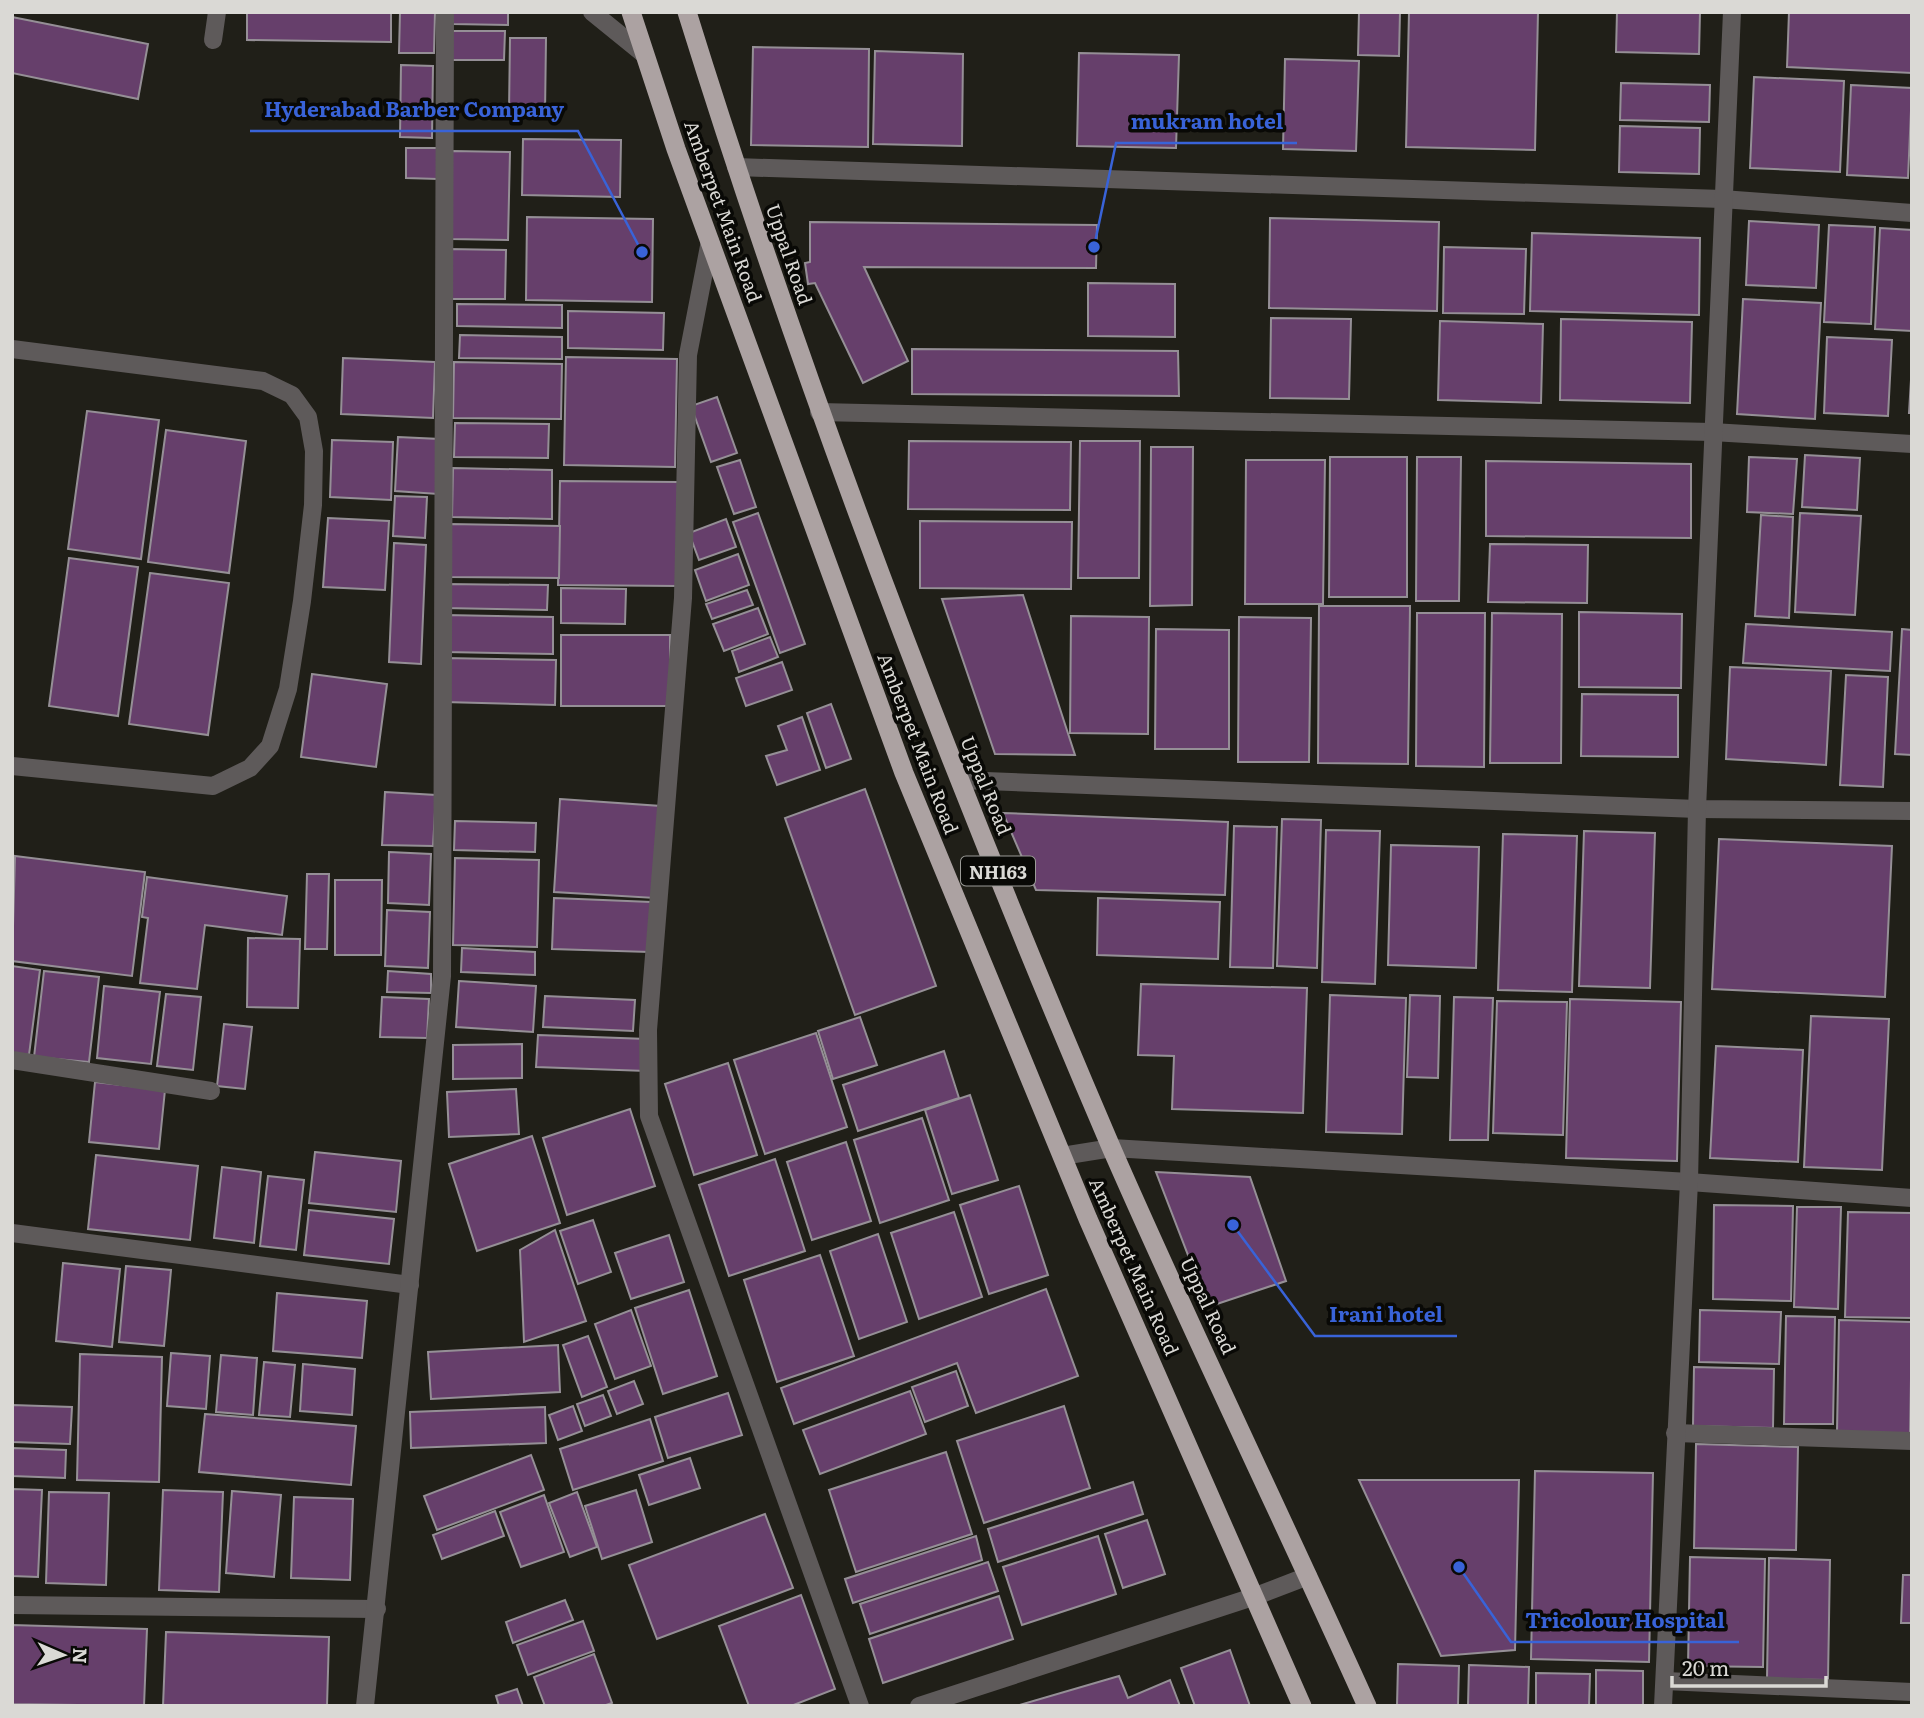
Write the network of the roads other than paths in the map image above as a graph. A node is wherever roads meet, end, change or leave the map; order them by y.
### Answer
1 (217, 12) edge
2 (445, 12) edge
3 (592, 12) edge
4 (631, 12) edge
5 (1732, 12) edge
6 (688, 14) edge
7 (214, 40) dead end
8 (645, 55) junction
9 (736, 167) junction
10 (1722, 199) junction
11 (1912, 213) edge
12 (710, 241) junction
13 (13, 349) edge
14 (12, 355) edge
15 (819, 412) junction
16 (1712, 432) junction
17 (1912, 444) edge
18 (12, 766) edge
19 (960, 780) junction
20 (1697, 809) junction
21 (1912, 811) edge
22 (12, 1060) edge
23 (211, 1091) dead end
24 (1112, 1148) junction
25 (1062, 1156) junction
26 (1689, 1182) junction
27 (1912, 1198) edge
28 (12, 1233) edge
29 (410, 1285) junction
30 (1675, 1433) junction
31 (1912, 1441) edge
32 (1308, 1576) junction
33 (1256, 1596) junction
34 (12, 1605) edge
35 (377, 1609) junction
36 (1665, 1681) junction
37 (1912, 1692) edge
38 (365, 1706) edge
39 (860, 1706) edge
40 (919, 1706) edge
41 (1302, 1706) edge
42 (1367, 1706) edge
43 (1663, 1706) edge

1 - 7 street
2 - 29 street
3 - 8 street
4 - 8 highway, Amberpet Main Road / NH163
5 - 10 street
6 - 9 highway, Uppal Road / NH163
8 - 12 highway, Amberpet Main Road / NH163
9 - 10 street
9 - 15 highway, Uppal Road / NH163
10 - 11 street
10 - 16 street
12 - 25 highway, Amberpet Main Road / NH163
12 - 39 street
13 - 14 street
13 - 18 street
15 - 16 street
15 - 19 highway, Uppal Road / NH163
16 - 17 street
16 - 20 street
19 - 20 street
19 - 24 highway, Uppal Road / NH163
20 - 21 street
20 - 26 street
22 - 23 street
24 - 25 street
24 - 26 street
24 - 32 highway, Uppal Road / NH163
25 - 33 highway, Amberpet Main Road / NH163
26 - 27 street
26 - 30 street
28 - 29 street
29 - 35 street
30 - 31 street
30 - 36 street
32 - 33 street
32 - 42 highway, Uppal Road / NH163
33 - 40 street
33 - 41 highway, Amberpet Main Road / NH163
34 - 35 street
35 - 38 street
36 - 37 street
36 - 43 street

